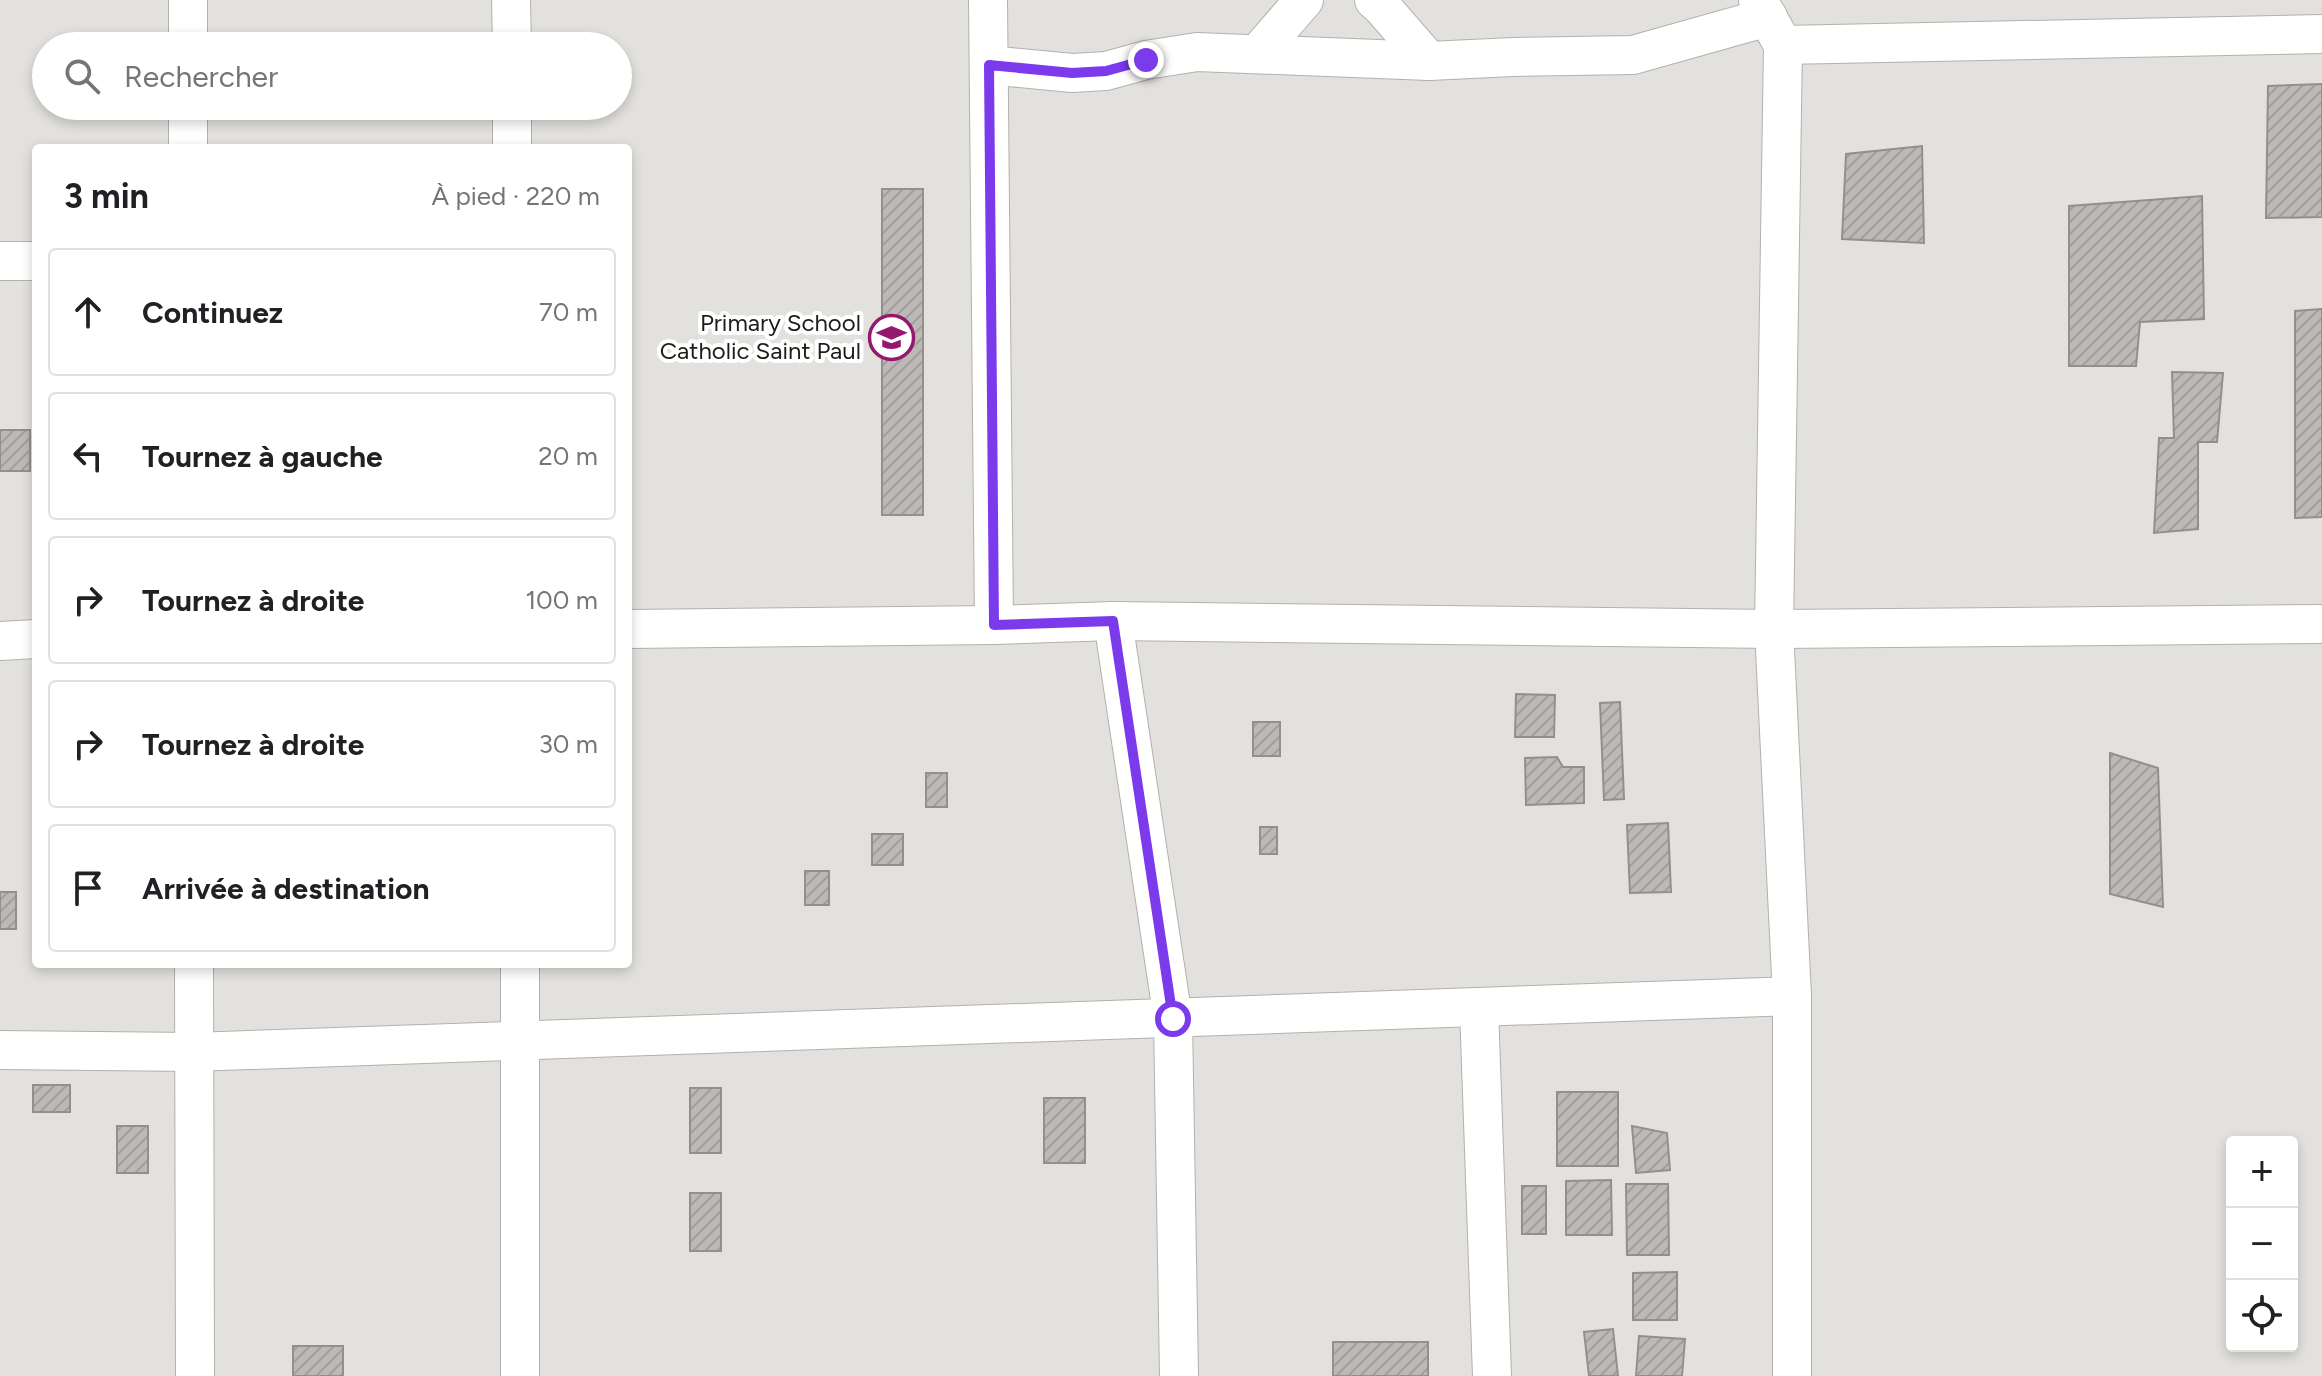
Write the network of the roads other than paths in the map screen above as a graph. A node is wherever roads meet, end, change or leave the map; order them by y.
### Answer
1 (188, 0) edge
2 (511, 0) edge
3 (988, 0) edge
4 (1304, 0) edge
5 (1374, 0) edge
6 (1770, 21) edge
7 (188, 32) edge
8 (512, 32) edge
9 (2322, 34) edge
10 (1258, 53) junction
11 (1429, 61) junction
12 (989, 65) junction
13 (188, 120) edge
14 (512, 120) edge
15 (188, 144) edge
16 (512, 144) edge
17 (0, 261) edge
18 (32, 261) edge
19 (1113, 621) junction
20 (2322, 624) edge
21 (994, 625) junction
22 (632, 629) edge
23 (1774, 629) junction
24 (32, 639) edge
25 (0, 641) edge
26 (194, 968) edge
27 (520, 968) edge
28 (1792, 996) junction
29 (1479, 1008) junction
30 (1173, 1019) junction
31 (522, 1041) junction
32 (0, 1050) edge
33 (193, 1052) junction
34 (195, 1376) edge
35 (520, 1376) edge
36 (1179, 1376) edge
37 (1492, 1376) edge
38 (1792, 1376) edge

1 - 7 street
2 - 8 street
3 - 12 street
4 - 10 street
5 - 11 street
6 - 9 street
6 - 11 street
6 - 23 street
10 - 11 street
10 - 12 street
12 - 21 street
13 - 15 street
14 - 16 street
17 - 18 street
19 - 21 street
19 - 23 street
19 - 30 street
20 - 23 street
21 - 22 street
23 - 28 street
24 - 25 street
26 - 33 street
27 - 31 street
28 - 29 street
28 - 38 street
29 - 30 street
29 - 37 street
30 - 31 street
30 - 36 street
31 - 33 street
31 - 35 street
32 - 33 street
33 - 34 street

